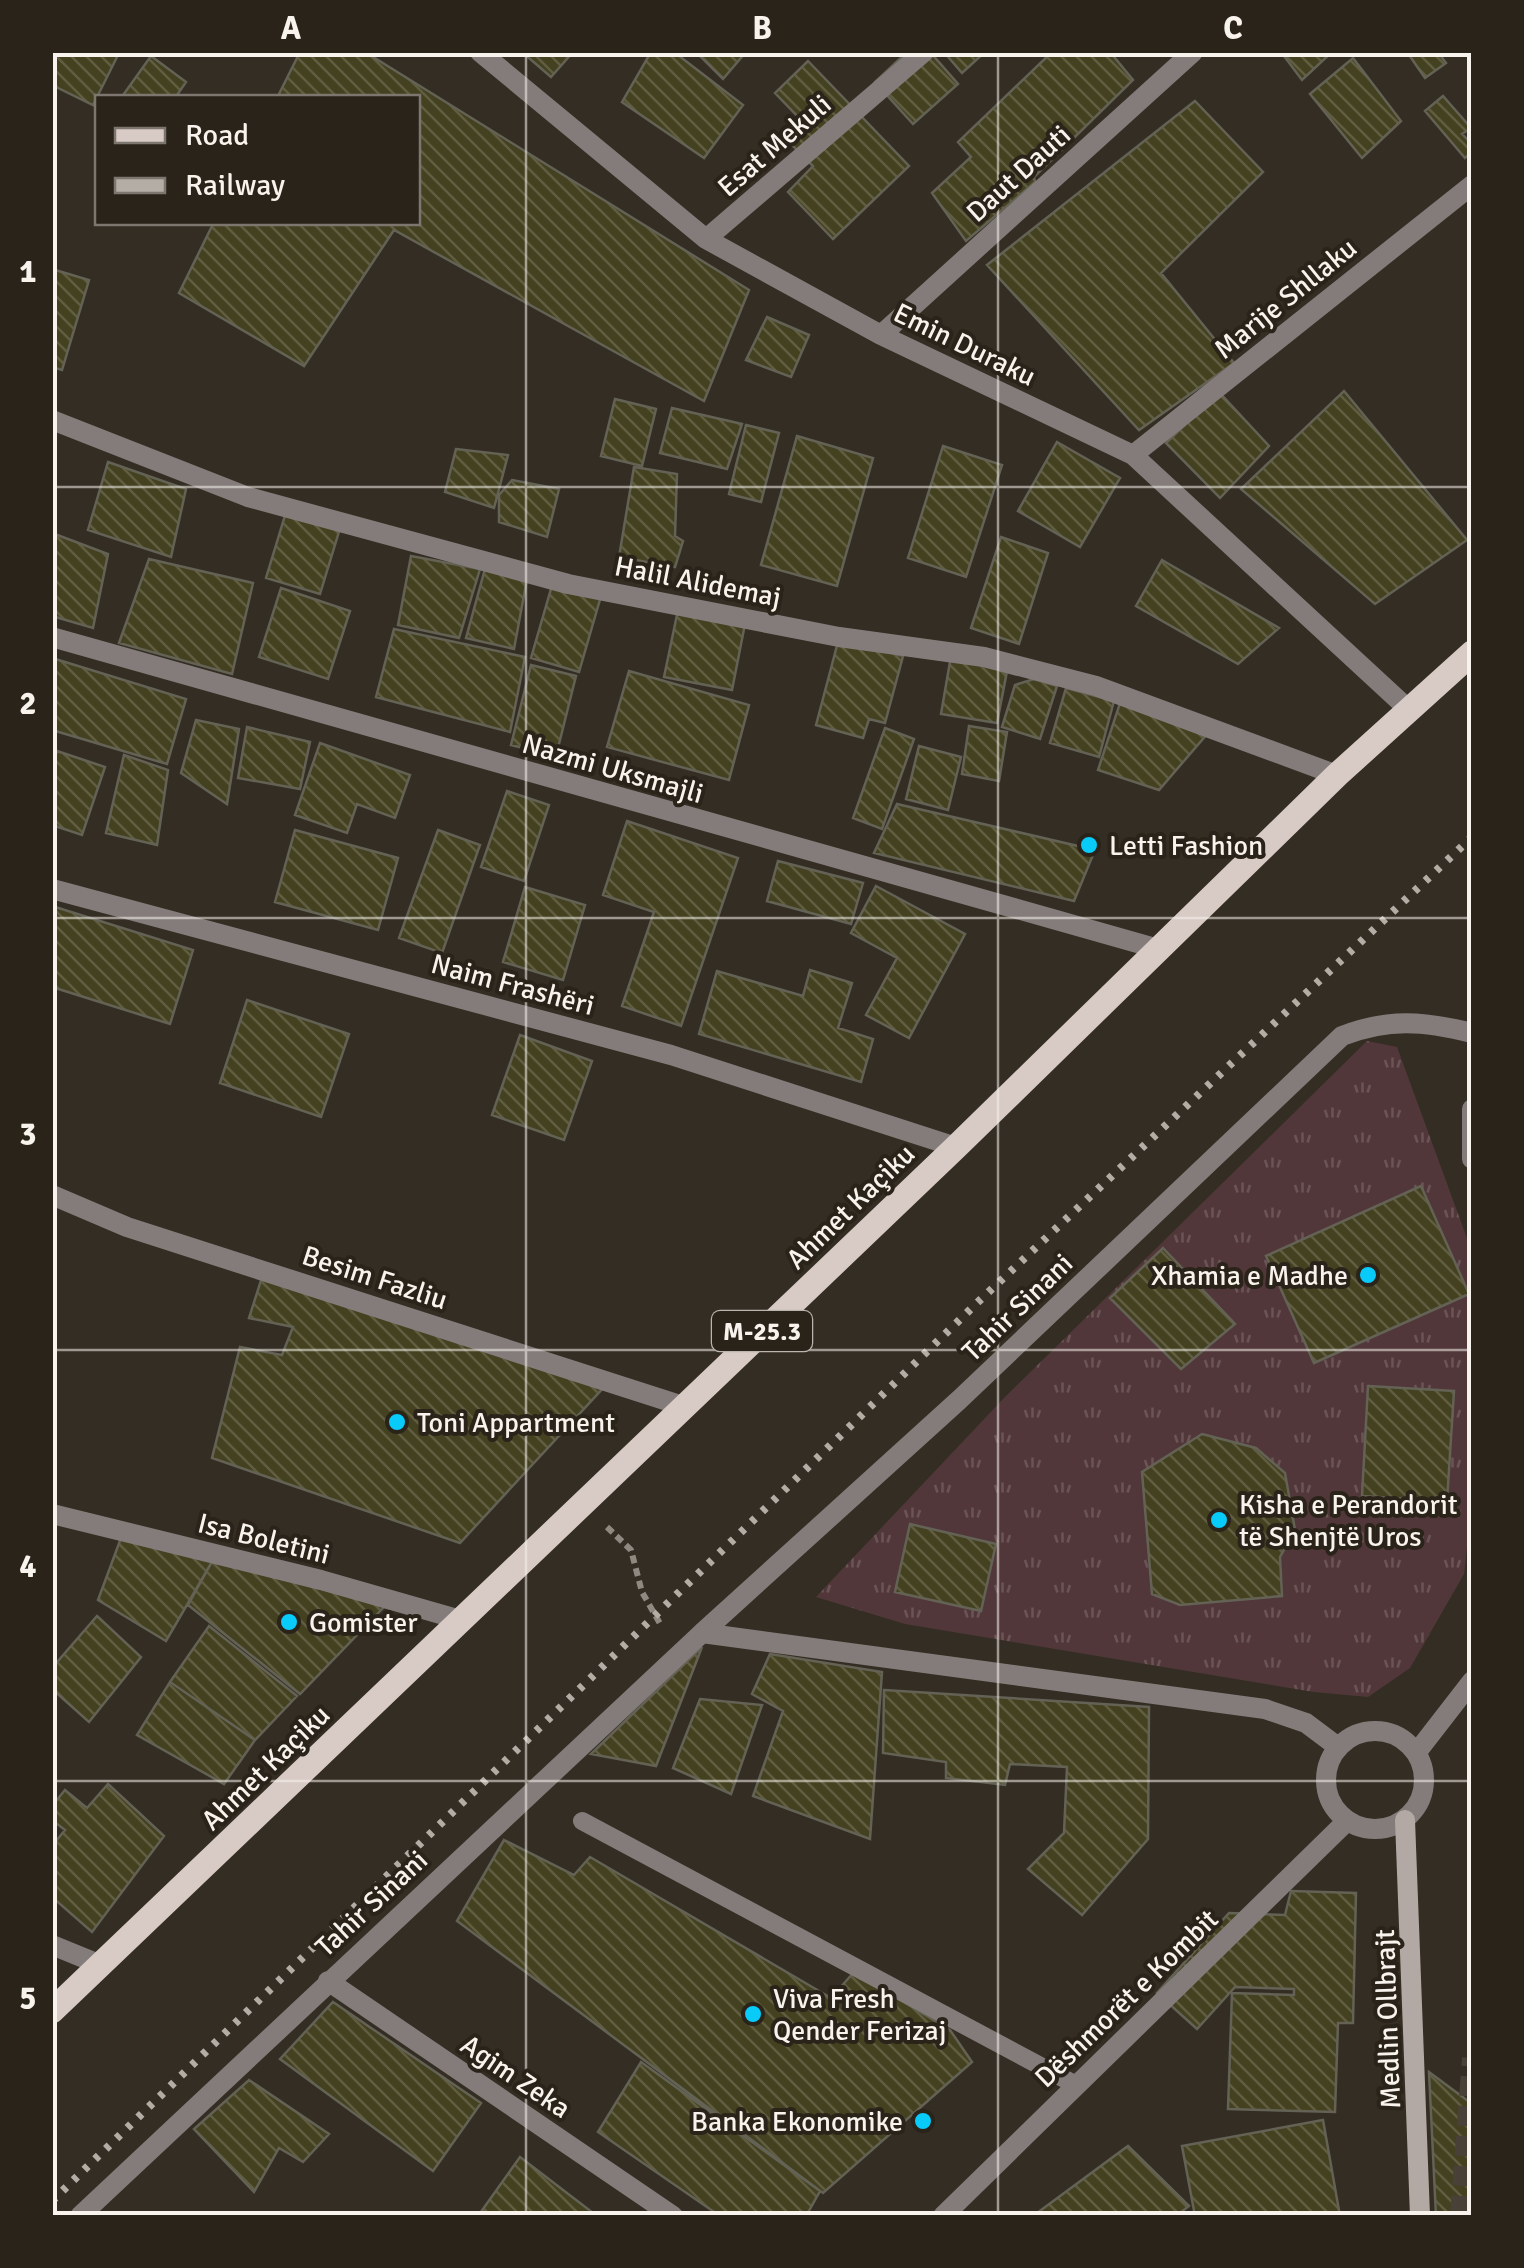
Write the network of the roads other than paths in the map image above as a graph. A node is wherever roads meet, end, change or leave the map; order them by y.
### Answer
1 (480, 52) edge
2 (924, 52) edge
3 (1192, 52) edge
4 (1472, 185) edge
5 (706, 240) junction
6 (881, 335) junction
7 (52, 420) edge
8 (1133, 455) junction
9 (52, 638) edge
10 (1472, 652) edge
11 (1407, 708) junction
12 (1337, 775) junction
13 (52, 888) edge
14 (1159, 949) junction
15 (1472, 1033) edge
16 (1472, 1109) edge
17 (956, 1147) junction
18 (1472, 1159) edge
19 (52, 1196) edge
20 (683, 1406) junction
21 (52, 1514) edge
22 (461, 1620) junction
23 (702, 1633) junction
24 (1472, 1681) edge
25 (1338, 1747) junction
26 (1416, 1752) junction
27 (1406, 1820) junction
28 (582, 1821) dead end
29 (1347, 1821) junction
30 (52, 1945) edge
31 (101, 1964) junction
32 (328, 1982) junction
33 (52, 2011) edge
34 (1076, 2085) junction
35 (93, 2211) edge
36 (672, 2216) edge
37 (943, 2216) edge
38 (1420, 2216) edge

1 - 5 street, Emin Duraku
2 - 5 street, Esat Mekuli
3 - 6 street, Daut Dauti
4 - 8 street, Marije Shllaku
5 - 6 street, Emin Duraku
6 - 8 street, Emin Duraku
7 - 12 street, Halil Alidemaj
8 - 11 street, Emin Duraku
9 - 14 street, Nazmi Uksmajli
10 - 11 main road, Ahmet Kaçiku / M-25.3
11 - 12 main road, Ahmet Kaçiku / M-25.3
12 - 14 main road, Ahmet Kaçiku / M-25.3
13 - 17 street, Naim Frashëri
14 - 17 main road, Ahmet Kaçiku / M-25.3
15 - 23 street, Tahir Sinani
16 - 18 street
17 - 20 main road, Ahmet Kaçiku / M-25.3
19 - 20 street, Besim Fazliu
20 - 22 main road, Ahmet Kaçiku / M-25.3
21 - 22 street, Isa Boletini
22 - 31 main road, Ahmet Kaçiku / M-25.3
23 - 25 street
23 - 32 street, Tahir Sinani
24 - 26 street
25 - 26 street
25 - 29 street
26 - 27 street
27 - 29 street
27 - 38 main road, Medlin Ollbrajt
28 - 34 lane
29 - 34 street, Dëshmorët e Kombit
30 - 31 street
31 - 33 main road, Ahmet Kaçiku / M-25.3
32 - 35 street, Tahir Sinani
32 - 36 street, Agim Zeka
34 - 37 street, Dëshmorët e Kombit

